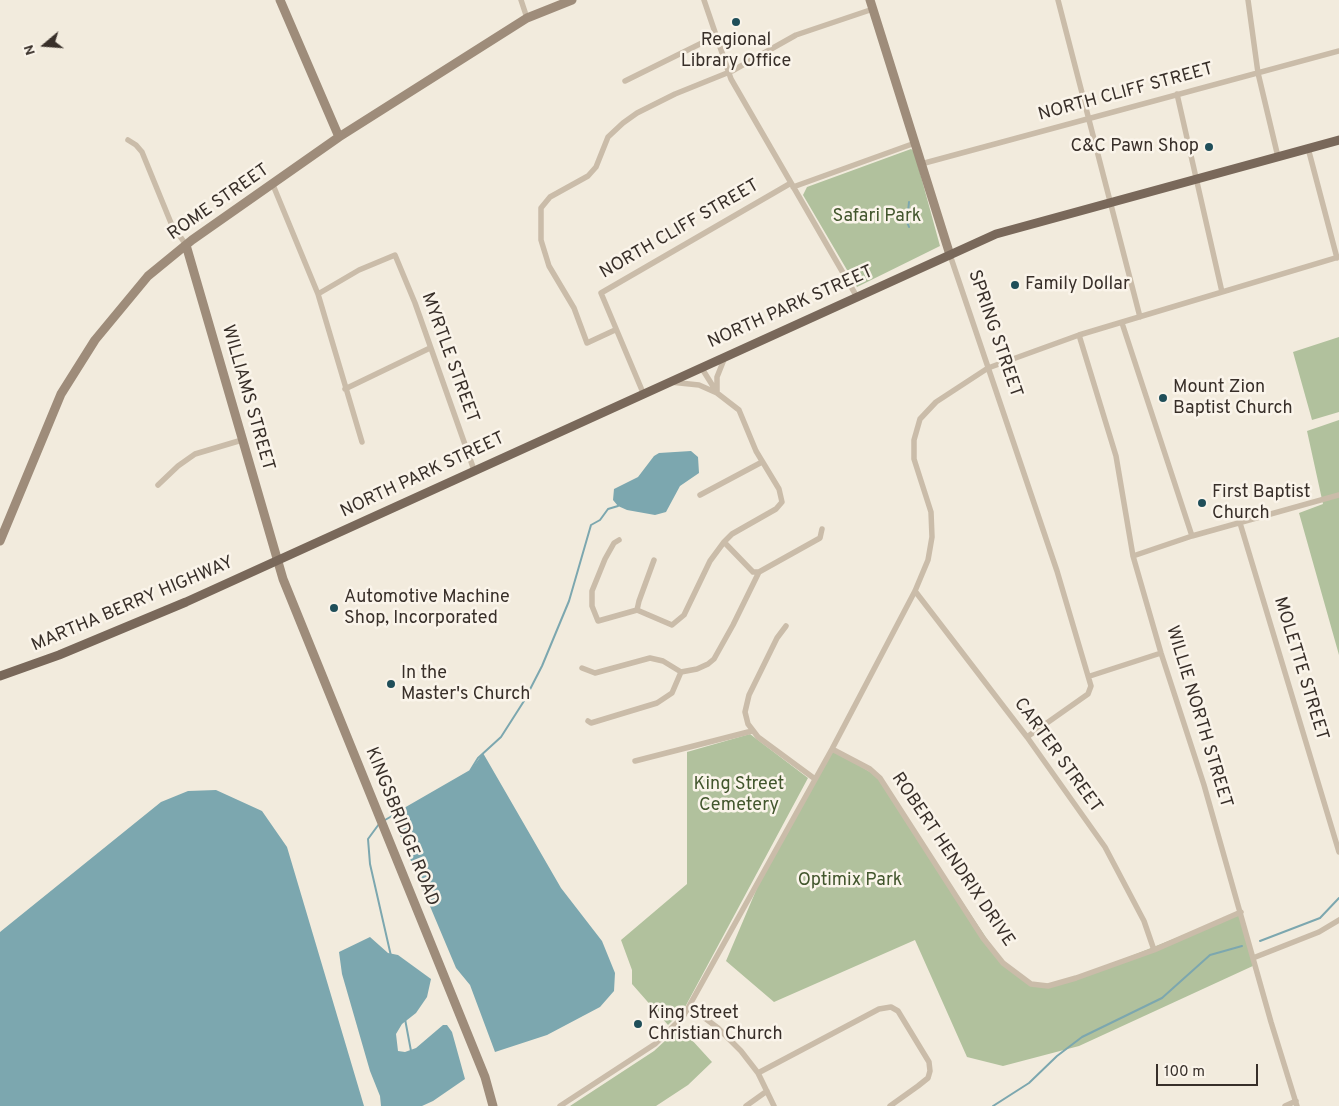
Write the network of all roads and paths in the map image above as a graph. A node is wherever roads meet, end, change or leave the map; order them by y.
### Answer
1 (280, 0) edge
2 (521, 0) edge
3 (572, 0) edge
4 (704, 0) edge
5 (1058, 0) edge
6 (1248, 0) edge
7 (871, 4) edge
8 (527, 18) junction
9 (716, 36) junction
10 (1339, 52) edge
11 (728, 72) junction
12 (1258, 73) junction
13 (625, 81) dead end
14 (1177, 94) junction
15 (1088, 118) junction
16 (339, 137) junction
17 (128, 140) dead end
18 (1339, 140) edge
19 (915, 142) junction
20 (1308, 148) junction
21 (1278, 157) junction
22 (921, 164) junction
23 (1195, 180) junction
24 (273, 185) junction
25 (792, 185) junction
26 (1110, 202) junction
27 (186, 245) junction
28 (950, 255) junction
29 (1338, 258) edge
30 (1222, 292) junction
31 (318, 294) junction
32 (857, 297) junction
33 (1140, 317) junction
34 (1122, 323) junction
35 (615, 330) junction
36 (1079, 336) junction
37 (430, 348) junction
38 (725, 357) junction
39 (701, 367) junction
40 (988, 368) junction
41 (670, 382) junction
42 (345, 389) junction
43 (717, 393) junction
44 (644, 394) junction
45 (242, 440) junction
46 (362, 442) dead end
47 (762, 462) junction
48 (474, 470) junction
49 (158, 484) dead end
50 (700, 495) dead end
51 (1339, 496) edge
52 (1240, 523) junction
53 (822, 529) dead end
54 (1192, 536) junction
55 (619, 540) dead end
56 (0, 541) edge
57 (724, 542) junction
58 (1133, 556) junction
59 (654, 560) dead end
60 (277, 561) junction
61 (758, 572) junction
62 (915, 591) junction
63 (638, 610) junction
64 (786, 626) dead end
65 (1161, 653) junction
66 (582, 668) dead end
67 (681, 672) junction
68 (0, 676) edge
69 (1090, 676) junction
70 (588, 722) dead end
71 (752, 731) junction
72 (1027, 737) junction
73 (832, 748) junction
74 (635, 761) dead end
75 (815, 779) junction
76 (1339, 852) edge
77 (1241, 912) junction
78 (1339, 920) edge
79 (1154, 950) junction
80 (1253, 958) junction
81 (690, 1007) junction
82 (758, 1073) junction
83 (767, 1091) junction
84 (1297, 1104) edge
85 (493, 1106) edge
86 (560, 1106) edge
87 (746, 1106) edge
88 (774, 1106) edge
89 (890, 1106) edge
90 (1284, 1106) edge

1 - 16 street
2 - 8 street
3 - 8 street, ROME STREET
4 - 9 street
5 - 15 street
6 - 12 street
7 - 11 street
7 - 19 street, SPRING STREET
8 - 16 street, ROME STREET
9 - 11 street
9 - 13 street
10 - 12 street, NORTH CLIFF STREET
11 - 25 street
11 - 35 street
12 - 14 street, NORTH CLIFF STREET
12 - 21 street
14 - 15 street, NORTH CLIFF STREET
14 - 23 street
15 - 22 street, NORTH CLIFF STREET
15 - 26 street
16 - 24 street, ROME STREET
17 - 27 street
18 - 20 main road, NORTH PARK STREET
19 - 22 street, SPRING STREET
19 - 25 street, NORTH CLIFF STREET
20 - 21 main road, NORTH PARK STREET
20 - 29 street
21 - 23 main road, NORTH PARK STREET
22 - 28 street, SPRING STREET
23 - 26 main road, NORTH PARK STREET
23 - 30 street
24 - 27 street, ROME STREET
24 - 31 street
25 - 32 street
25 - 35 street, NORTH CLIFF STREET
26 - 28 main road, NORTH PARK STREET
26 - 33 street
27 - 45 street, WILLIAMS STREET
27 - 56 street, ROME STREET
28 - 32 main road, NORTH PARK STREET
28 - 40 street, SPRING STREET
29 - 30 street
30 - 33 street
31 - 37 street, MYRTLE STREET
31 - 42 street
32 - 38 main road, NORTH PARK STREET
33 - 34 street
34 - 36 street
34 - 54 street
35 - 44 street, NORTH CLIFF STREET
36 - 40 street
36 - 58 street, WILLIE NORTH STREET
37 - 42 street
37 - 48 street, MYRTLE STREET
38 - 39 main road, NORTH PARK STREET
38 - 43 street
39 - 41 main road, NORTH PARK STREET
39 - 43 street
40 - 62 street
40 - 69 street, SPRING STREET
41 - 43 street
41 - 44 main road, NORTH PARK STREET
42 - 46 street
43 - 47 street
44 - 48 main road, NORTH PARK STREET
45 - 49 street
45 - 60 street, WILLIAMS STREET
47 - 50 street
47 - 57 street
48 - 60 main road, NORTH PARK STREET
51 - 52 street
52 - 54 street
52 - 76 street, MOLETTE STREET
53 - 61 street
54 - 58 street
55 - 63 street
57 - 61 street
57 - 63 street
58 - 65 street, WILLIE NORTH STREET
59 - 63 street
60 - 68 main road, MARTHA BERRY HIGHWAY
60 - 85 street, KINGSBRIDGE ROAD
61 - 67 street
62 - 72 street, CARTER STREET
62 - 73 street
64 - 71 street
65 - 69 street
65 - 77 street, WILLIE NORTH STREET
66 - 67 street
67 - 70 street
69 - 72 street
71 - 74 street
71 - 75 street
72 - 79 street, CARTER STREET
73 - 75 street
73 - 79 street, ROBERT HENDRIX DRIVE
75 - 81 street
77 - 79 street, ROBERT HENDRIX DRIVE
77 - 80 street, WILLIE NORTH STREET
78 - 80 street
80 - 84 street, WILLIE NORTH STREET
81 - 82 street
81 - 86 street
82 - 83 street
82 - 89 street
83 - 87 street
83 - 88 street
84 - 90 street

